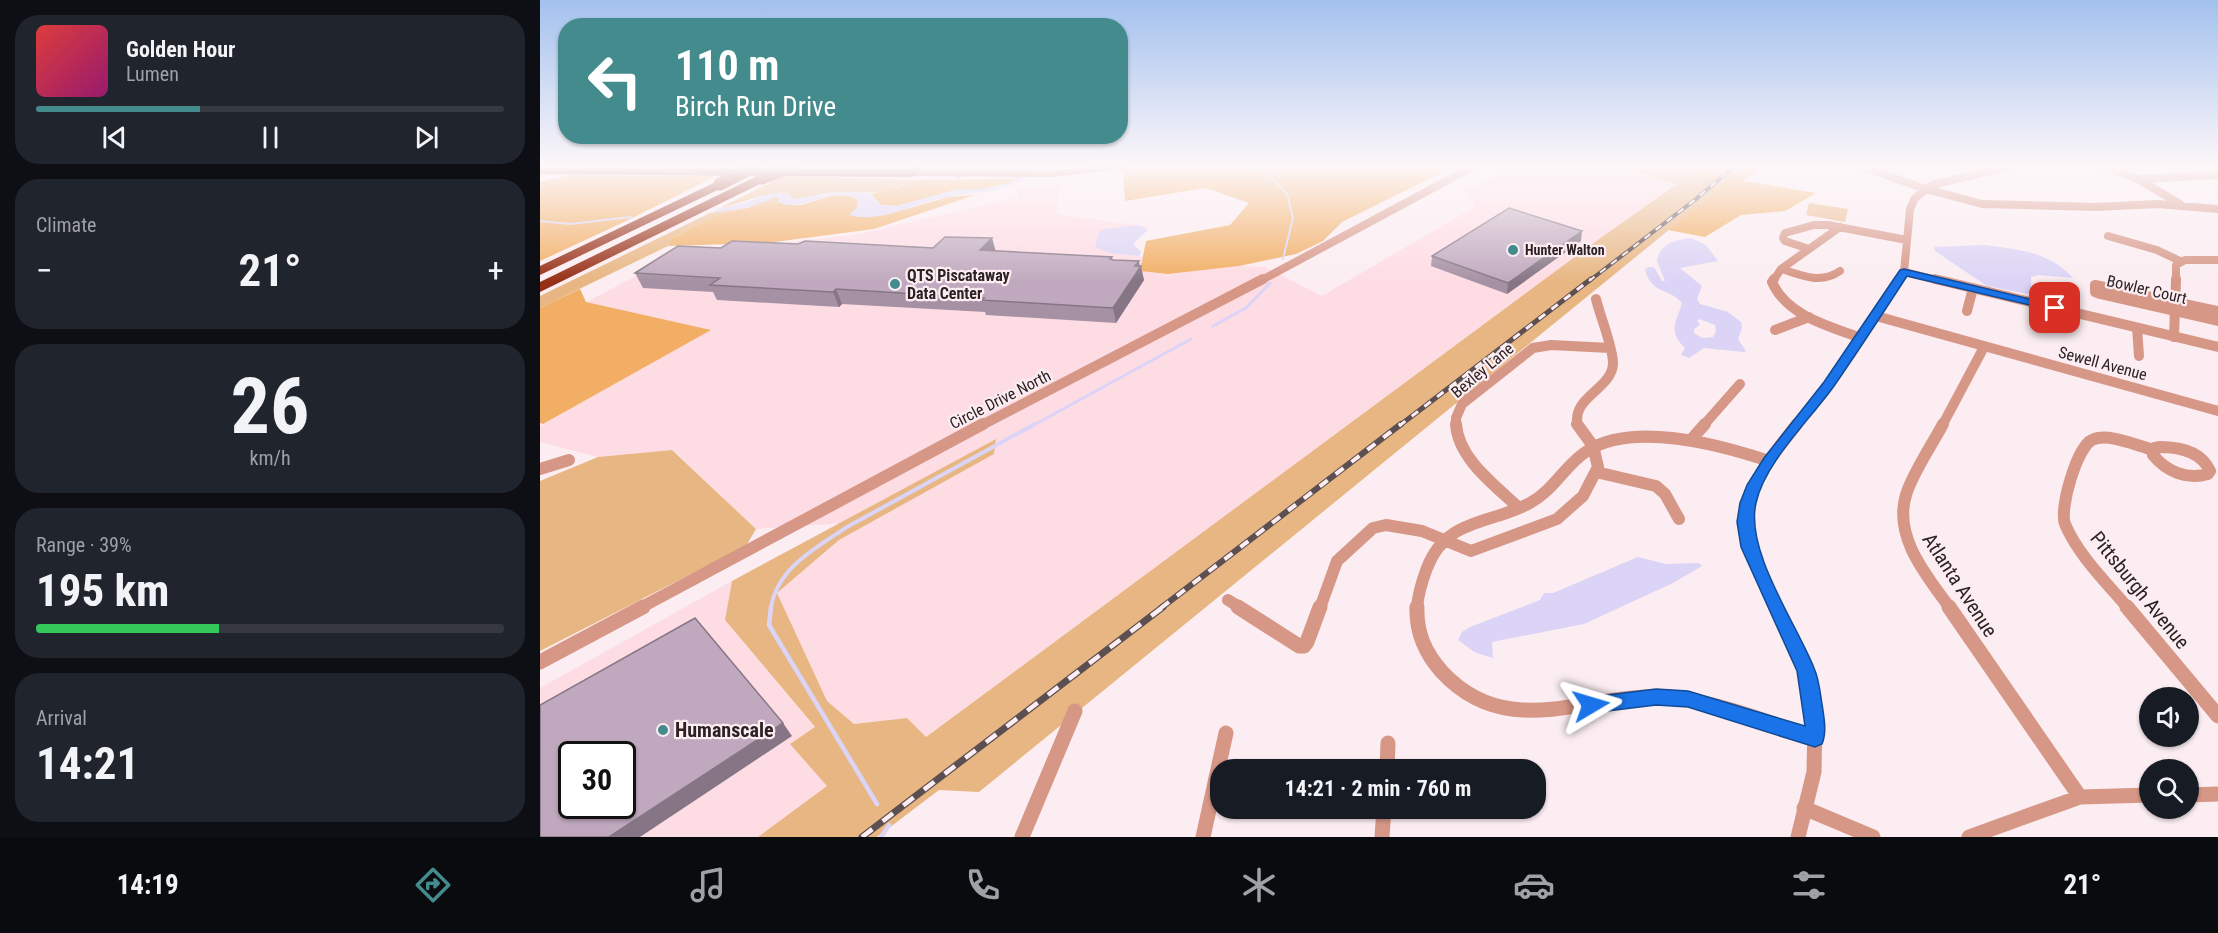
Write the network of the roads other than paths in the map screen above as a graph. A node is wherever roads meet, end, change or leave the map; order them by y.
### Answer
1 (678, 204) edge
2 (709, 204) edge
3 (1404, 204) edge
4 (1912, 204) edge
5 (1982, 204) edge
6 (2182, 205) joint
7 (2218, 209) edge
8 (1840, 227) junction
9 (2108, 236) dead end
10 (1907, 240) junction
11 (1809, 249) junction
12 (2218, 260) edge
13 (2181, 261) junction
14 (1782, 269) junction
15 (540, 271) edge
16 (1840, 271) dead end
17 (1904, 272) junction
18 (540, 288) edge
19 (1973, 288) junction
20 (1596, 299) dead end
21 (2174, 306) junction
22 (1967, 311) dead end
23 (2218, 311) edge
24 (1876, 316) junction
25 (1809, 317) junction
26 (2218, 321) edge
27 (2137, 328) junction
28 (1775, 330) dead end
29 (2174, 337) junction
30 (1861, 338) junction
31 (1984, 347) junction
32 (2218, 347) edge
33 (1610, 348) junction
34 (2139, 356) dead end
35 (1740, 384) dead end
36 (2218, 411) edge
37 (1691, 440) junction
38 (1593, 446) junction
39 (2154, 450) dead end
40 (569, 460) dead end
41 (1769, 461) junction
42 (540, 469) edge
43 (1596, 472) junction
44 (1519, 508) junction
45 (1679, 519) dead end
46 (1443, 539) junction
47 (1228, 600) dead end
48 (540, 662) edge
49 (1075, 711) dead end
50 (2218, 716) edge
51 (1226, 733) dead end
52 (1815, 738) junction
53 (1388, 743) dead end
54 (1387, 759) edge
55 (2218, 794) edge
56 (2139, 795) edge
57 (2199, 795) edge
58 (2080, 797) junction
59 (1804, 808) junction
60 (1383, 819) edge
61 (1022, 837) edge
62 (1203, 837) edge
63 (1382, 837) edge
64 (1798, 837) edge
65 (1873, 837) edge
66 (1969, 837) edge

1 - 15 highway, bridge
2 - 18 highway
3 - 48 street, Circle Drive North
4 - 10 street
5 - 6 street
6 - 7 street
8 - 10 street
8 - 11 street
8 - 11 street
9 - 13 street
10 - 17 street
11 - 14 street
12 - 13 street
13 - 21 street
14 - 16 street
14 - 25 street
17 - 19 street
17 - 24 street
19 - 22 street
19 - 27 street
20 - 33 street
21 - 21 street, Bowler Court
21 - 23 street, Bowler Court
21 - 26 street, Bowler Court
21 - 29 street
24 - 30 street
24 - 31 street, Sewell Avenue
25 - 28 street
25 - 30 street
27 - 29 street
27 - 34 street
29 - 32 street
30 - 41 street
31 - 36 street, Sewell Avenue
31 - 58 street, Atlanta Avenue
33 - 38 street
33 - 44 street, Bexley Lane
35 - 37 street
37 - 38 street
37 - 41 street
38 - 43 street
38 - 44 street
39 - 50 street, Pittsburgh Avenue
40 - 42 street
41 - 52 street
43 - 45 street
43 - 46 street
44 - 46 street
46 - 47 street
46 - 52 street
49 - 61 street
51 - 62 street
52 - 59 street
53 - 54 street
55 - 57 street
56 - 58 street
58 - 66 street
59 - 64 street
59 - 65 street
60 - 63 street

